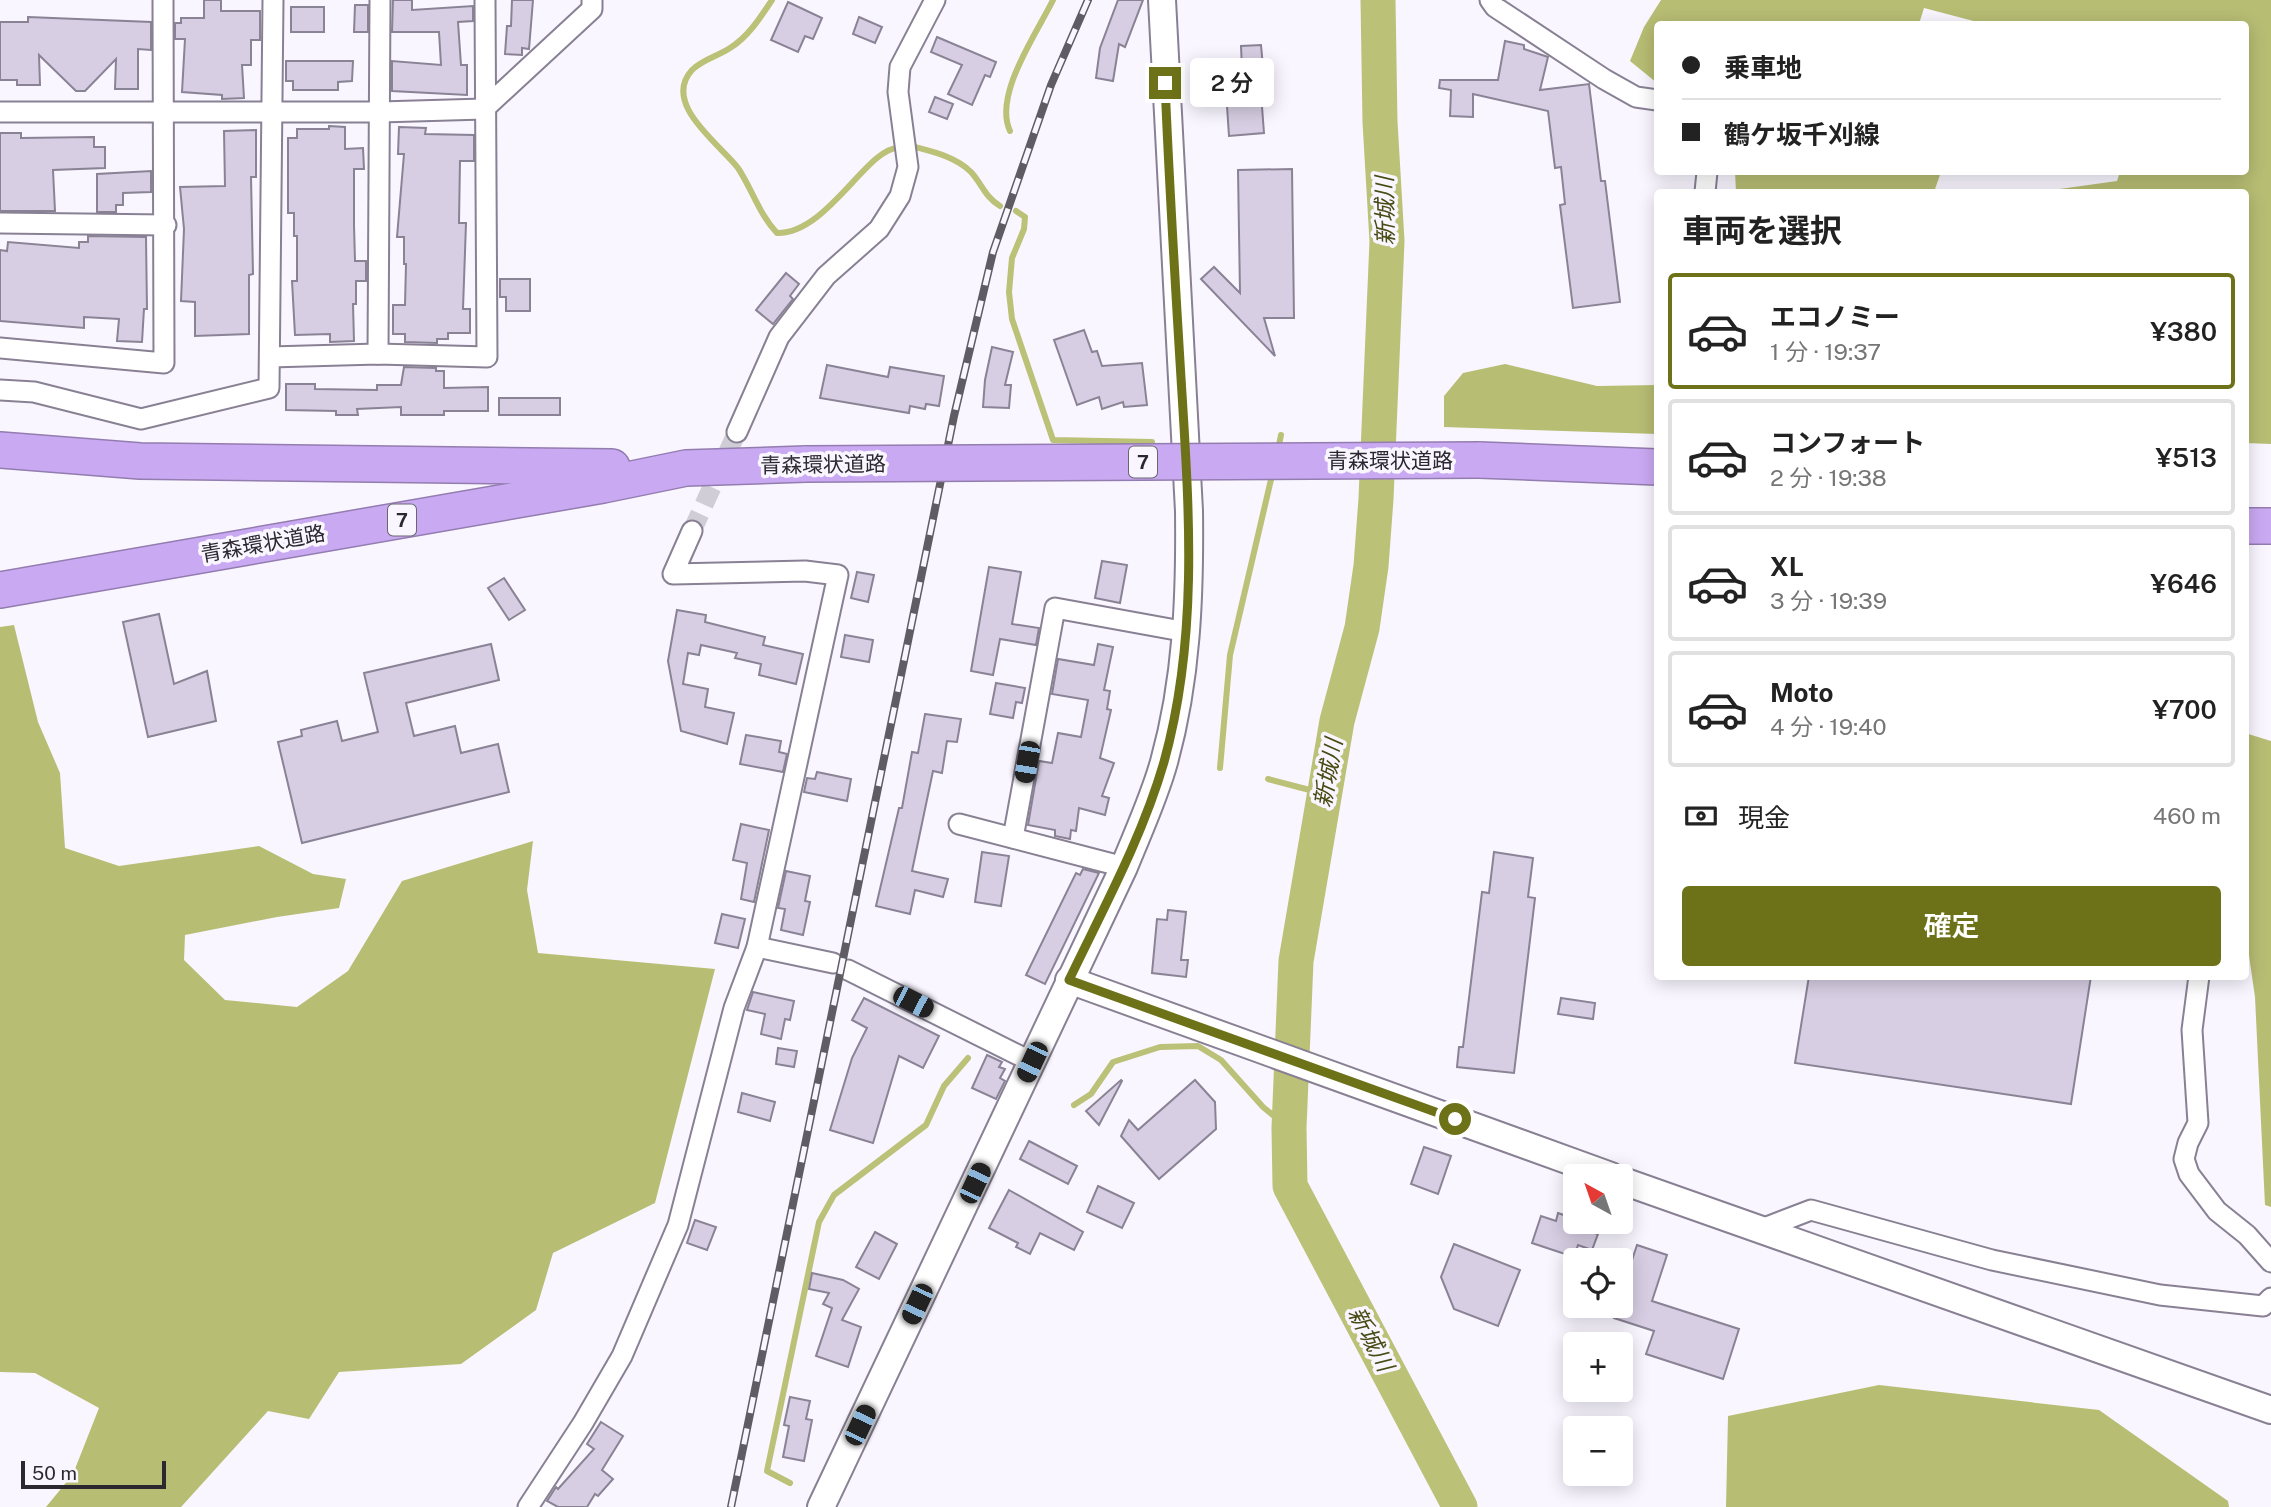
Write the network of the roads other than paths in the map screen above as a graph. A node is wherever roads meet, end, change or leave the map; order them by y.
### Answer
1 (163, 0) edge
2 (273, 0) edge
3 (380, 0) edge
4 (485, 0) edge
5 (593, 0) edge
6 (935, 0) edge
7 (1161, 0) edge
8 (1490, 0) edge
9 (1654, 100) edge
10 (484, 109) junction
11 (165, 110) junction
12 (0, 112) edge
13 (380, 112) junction
14 (273, 113) junction
15 (0, 223) edge
16 (166, 225) junction
17 (0, 348) edge
18 (378, 354) junction
19 (270, 357) junction
20 (0, 390) edge
21 (737, 432) tunnel mouth
22 (0, 450) edge
23 (1654, 467) edge
24 (686, 468) junction
25 (2249, 526) edge
26 (2271, 526) edge
27 (692, 531) tunnel mouth
28 (0, 590) edge
29 (1187, 632) junction
30 (959, 824) dead end
31 (1013, 838) junction
32 (1124, 867) junction
33 (757, 947) junction
34 (1069, 980) junction
35 (2198, 980) edge
36 (1032, 1062) junction
37 (1578, 1164) edge
38 (1633, 1185) edge
39 (1759, 1230) junction
40 (2271, 1262) edge
41 (2271, 1298) edge
42 (2271, 1410) edge
43 (527, 1507) edge
44 (821, 1507) edge

1 - 11 street
2 - 14 street
3 - 13 street
4 - 10 street
5 - 10 street
6 - 21 street
7 - 29 main road
8 - 9 street
10 - 13 street
10 - 18 street
11 - 12 street
11 - 14 street
11 - 16 street
13 - 14 street
13 - 18 street
14 - 19 street
15 - 16 street
16 - 17 street
18 - 19 street
19 - 20 street
22 - 24 highway
23 - 24 highway, 青森環状道路 / 7, bridge
24 - 28 highway, 青森環状道路 / 7
25 - 26 highway
27 - 33 street
29 - 31 street
29 - 32 main road
30 - 31 street
31 - 32 street
32 - 34 main road
33 - 36 street
33 - 43 street
34 - 36 main road
34 - 37 main road
35 - 40 street
36 - 44 main road
38 - 39 main road
39 - 41 street
39 - 42 main road

